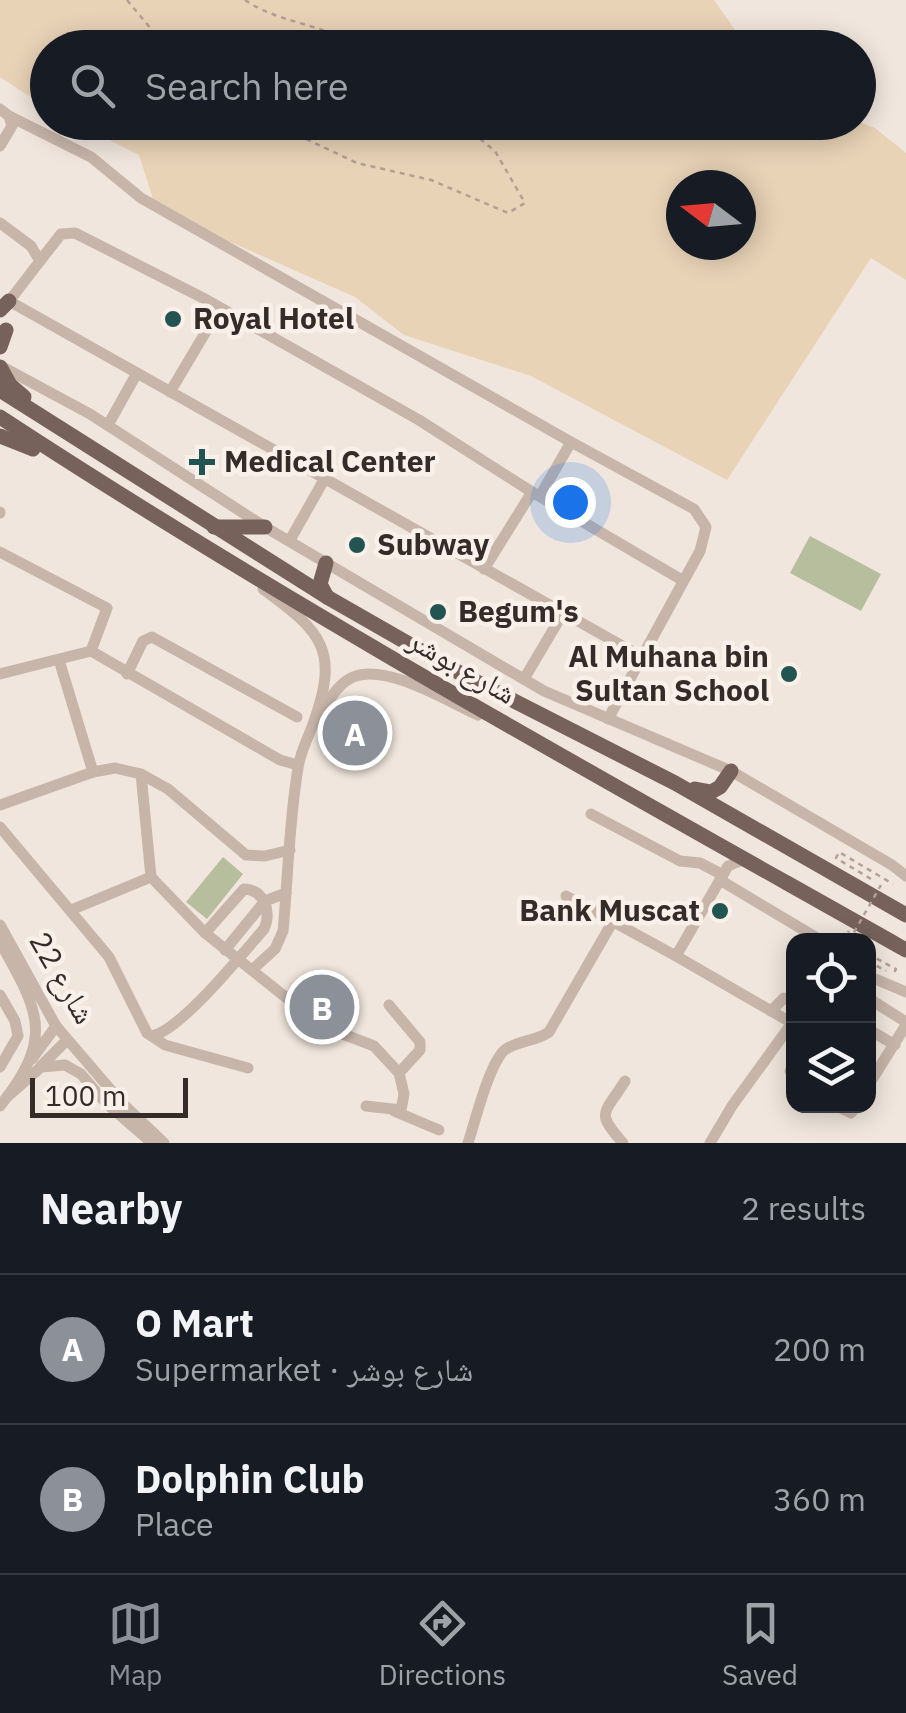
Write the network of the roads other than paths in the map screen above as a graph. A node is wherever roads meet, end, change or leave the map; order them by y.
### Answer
1 (4, 113) edge
2 (30, 126) edge
3 (59, 140) edge
4 (0, 146) edge
5 (0, 222) edge
6 (40, 262) junction
7 (220, 308) junction
8 (2, 324) edge
9 (0, 366) edge
10 (136, 373) junction
11 (0, 390) edge
12 (170, 392) junction
13 (0, 417) edge
14 (51, 424) junction
15 (108, 425) junction
16 (0, 436) edge
17 (571, 442) junction
18 (325, 478) junction
19 (114, 492) junction
20 (536, 494) junction
21 (212, 527) junction
22 (265, 527) junction
23 (290, 540) junction
24 (0, 552) edge
25 (224, 560) junction
26 (326, 563) junction
27 (484, 569) junction
28 (682, 580) junction
29 (327, 598) junction
30 (562, 613) junction
31 (91, 650) junction
32 (642, 657) junction
33 (60, 660) junction
34 (0, 674) edge
35 (127, 674) junction
36 (524, 679) junction
37 (297, 716) dead end
38 (316, 719) junction
39 (608, 719) junction
40 (524, 735) junction
41 (298, 765) junction
42 (731, 771) junction
43 (93, 772) junction
44 (141, 774) junction
45 (675, 783) junction
46 (0, 805) edge
47 (591, 814) dead end
48 (0, 827) edge
49 (717, 844) junction
50 (290, 850) junction
51 (749, 862) junction
52 (724, 874) junction
53 (904, 874) edge
54 (150, 877) junction
55 (286, 894) junction
56 (566, 896) dead end
57 (265, 901) junction
58 (70, 910) junction
59 (906, 915) edge
60 (612, 923) junction
61 (0, 925) edge
62 (205, 932) junction
63 (812, 933) edge
64 (0, 942) edge
65 (225, 950) junction
66 (906, 950) edge
67 (676, 956) junction
68 (237, 960) junction
69 (252, 970) junction
70 (876, 979) edge
71 (906, 992) edge
72 (0, 995) edge
73 (786, 999) edge
74 (876, 1003) edge
75 (389, 1006) dead end
76 (771, 1011) junction
77 (786, 1024) edge
78 (906, 1024) edge
79 (56, 1026) junction
80 (876, 1034) edge
81 (786, 1035) edge
82 (152, 1036) junction
83 (67, 1040) junction
84 (895, 1045) junction
85 (10, 1053) junction
86 (876, 1064) edge
87 (0, 1067) edge
88 (248, 1068) dead end
89 (28, 1072) junction
90 (399, 1073) junction
91 (625, 1080) dead end
92 (4, 1101) edge
93 (366, 1106) dead end
94 (394, 1112) junction
95 (440, 1130) dead end
96 (152, 1143) edge
97 (164, 1143) edge
98 (468, 1143) edge
99 (623, 1143) edge
100 (710, 1143) edge

1 - 2 street
1 - 4 street
3 - 17 street
5 - 6 street
6 - 7 street
6 - 8 street
7 - 12 street
7 - 20 street
8 - 10 street
9 - 14 main road
9 - 15 street
10 - 12 street
10 - 15 street
11 - 14 main road, شارع بوشر
12 - 18 street
13 - 19 main road, شارع بوشر
14 - 21 main road, شارع بوشر
15 - 22 street
16 - 19 main road
17 - 20 street
17 - 28 street
18 - 23 street
18 - 27 street
19 - 25 main road, شارع بوشر
20 - 27 street
20 - 28 street
21 - 22 main road
21 - 29 main road, شارع بوشر
22 - 23 street
23 - 26 street
24 - 31 street
25 - 38 street
25 - 40 main road, شارع بوشر
26 - 29 main road
26 - 36 street
27 - 30 street
28 - 32 street
29 - 45 main road, شارع بوشر
30 - 32 street
30 - 36 street
31 - 33 street
31 - 35 street
32 - 39 street
33 - 34 street
33 - 43 street
35 - 37 street
35 - 41 street
36 - 39 street
38 - 40 street
38 - 41 street
39 - 42 street
40 - 49 main road, شارع بوشر
41 - 50 street
42 - 45 main road
42 - 53 street
43 - 44 street
43 - 46 street
44 - 50 street
44 - 54 street
45 - 59 main road, شارع بوشر
47 - 52 street
48 - 58 street
49 - 51 main road, شارع بوشر
49 - 52 street
50 - 55 street
51 - 52 street
51 - 66 main road, شارع بوشر
52 - 63 street
52 - 67 street
54 - 58 street
54 - 62 street
55 - 57 street
55 - 69 street
56 - 60 street
57 - 62 street
57 - 65 street
57 - 68 street
58 - 82 street
60 - 67 street
60 - 98 street
61 - 79 street, شارع 22
62 - 65 street
64 - 89 street
65 - 68 street
67 - 76 street
68 - 69 street
68 - 82 street
69 - 90 street
70 - 71 street
72 - 85 street
73 - 76 street
74 - 78 street
75 - 90 street
76 - 77 street
78 - 84 street
79 - 83 street, شارع 22
79 - 89 street
80 - 84 street
81 - 100 street
82 - 88 street
83 - 89 street
83 - 97 street, شارع 22
84 - 86 street
85 - 87 street
85 - 92 street
89 - 92 street
89 - 96 street
90 - 94 street
91 - 99 street
93 - 94 street
94 - 95 street

